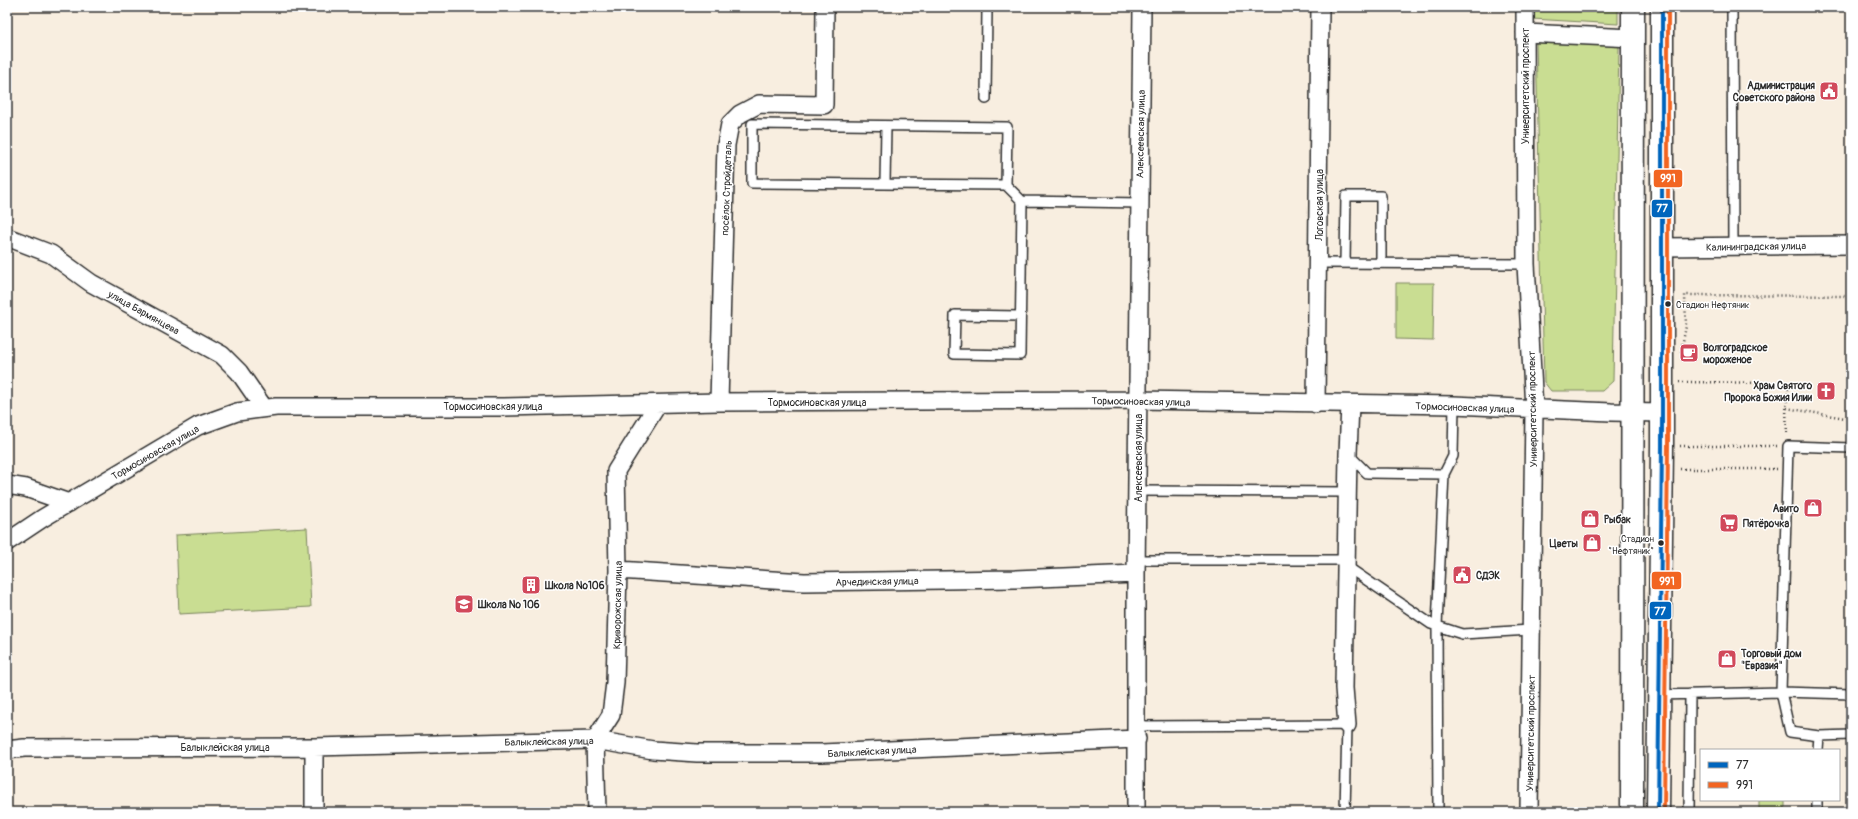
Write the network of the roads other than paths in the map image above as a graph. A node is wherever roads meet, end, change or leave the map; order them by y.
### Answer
1 (825, 7) edge
2 (987, 7) edge
3 (1142, 7) edge
4 (1320, 7) edge
5 (1525, 7) edge
6 (1633, 7) edge
7 (1662, 7) edge
8 (1732, 7) edge
9 (1526, 33) junction
10 (1633, 38) junction
11 (986, 99) dead end
12 (824, 115) junction
13 (886, 126) junction
14 (885, 184) junction
15 (1006, 185) junction
16 (1022, 201) junction
17 (1140, 203) junction
18 (7, 237) edge
19 (1851, 245) edge
20 (1733, 246) junction
21 (1662, 247) junction
22 (1318, 263) junction
23 (1345, 263) junction
24 (1381, 263) junction
25 (1526, 264) junction
26 (1020, 316) junction
27 (1138, 400) junction
28 (719, 402) junction
29 (658, 404) junction
30 (1316, 404) junction
31 (1350, 404) junction
32 (1454, 405) junction
33 (264, 408) junction
34 (1534, 409) junction
35 (1632, 413) junction
36 (1662, 413) junction
37 (1851, 448) edge
38 (1348, 454) junction
39 (1444, 474) junction
40 (7, 485) edge
41 (1138, 491) junction
42 (1347, 492) junction
43 (68, 503) junction
44 (7, 542) edge
45 (1346, 563) junction
46 (1136, 567) junction
47 (618, 570) junction
48 (1437, 626) junction
49 (1531, 630) junction
50 (1781, 692) junction
51 (1690, 694) junction
52 (1851, 694) edge
53 (1659, 695) junction
54 (1347, 725) junction
55 (1137, 732) junction
56 (1851, 735) edge
57 (1819, 736) junction
58 (595, 740) junction
59 (314, 747) junction
60 (1818, 749) edge
61 (7, 750) edge
62 (1817, 801) edge
63 (314, 812) edge
64 (597, 812) edge
65 (1136, 812) edge
66 (1345, 812) edge
67 (1438, 812) edge
68 (1529, 812) edge
69 (1632, 812) edge
70 (1658, 812) edge
71 (1689, 812) edge
72 (1817, 812) edge

1 - 12 street
2 - 11 lane
3 - 17 street, Алексеевская улица
4 - 22 street, Логовская улица
5 - 9 street, Университетский проспект
6 - 10 highway
7 - 21 highway
8 - 20 lane
9 - 10 street
9 - 25 street, Университетский проспект
10 - 35 highway
12 - 13 lane
12 - 14 lane
12 - 28 street, посёлок Стройдеталь
13 - 14 lane
13 - 15 lane
14 - 15 lane
15 - 16 lane
16 - 17 lane
16 - 26 lane
17 - 27 street, Алексеевская улица
18 - 33 street, улица Бармянцева
19 - 20 street, Калининградская улица
20 - 21 street, Калининградская улица
21 - 36 highway
22 - 23 lane
22 - 30 street, Логовская улица
23 - 24 lane
23 - 24 lane
24 - 25 lane
25 - 34 street, Университетский проспект
26 - 26 lane
27 - 28 street, Тормосиновская улица
27 - 30 street, Тормосиновская улица
27 - 41 street, Алексеевская улица
28 - 29 street, Тормосиновская улица
29 - 33 street, Тормосиновская улица
29 - 47 street, Криворожская улица
30 - 31 street, Тормосиновская улица
31 - 32 street, Тормосиновская улица
31 - 38 street
32 - 34 street, Тормосиновская улица
32 - 39 lane
33 - 43 street, Тормосиновская улица
34 - 35 street, Тормосиновская улица
34 - 49 street, Университетский проспект
35 - 36 street, Тормосиновская улица
35 - 69 highway
36 - 53 highway
37 - 50 lane
38 - 39 lane
38 - 42 street
39 - 48 lane
40 - 43 street
41 - 42 lane
41 - 46 street, Алексеевская улица
42 - 45 street
43 - 44 street, Тормосиновская улица
45 - 46 lane
45 - 48 lane
45 - 54 street
46 - 47 street, Арчединская улица
46 - 55 street, Алексеевская улица
47 - 58 street, Криворожская улица
48 - 49 lane
48 - 67 lane
49 - 68 street, Университетский проспект
50 - 51 lane
50 - 52 lane
50 - 57 lane
51 - 53 lane
51 - 71 lane
53 - 70 highway
54 - 55 lane
54 - 66 lane
55 - 58 street, Балыклейская улица
55 - 65 street, Алексеевская улица
56 - 57 lane
57 - 60 lane
58 - 59 street, Балыклейская улица
58 - 64 street
59 - 61 street, Балыклейская улица
59 - 63 street
62 - 72 lane

